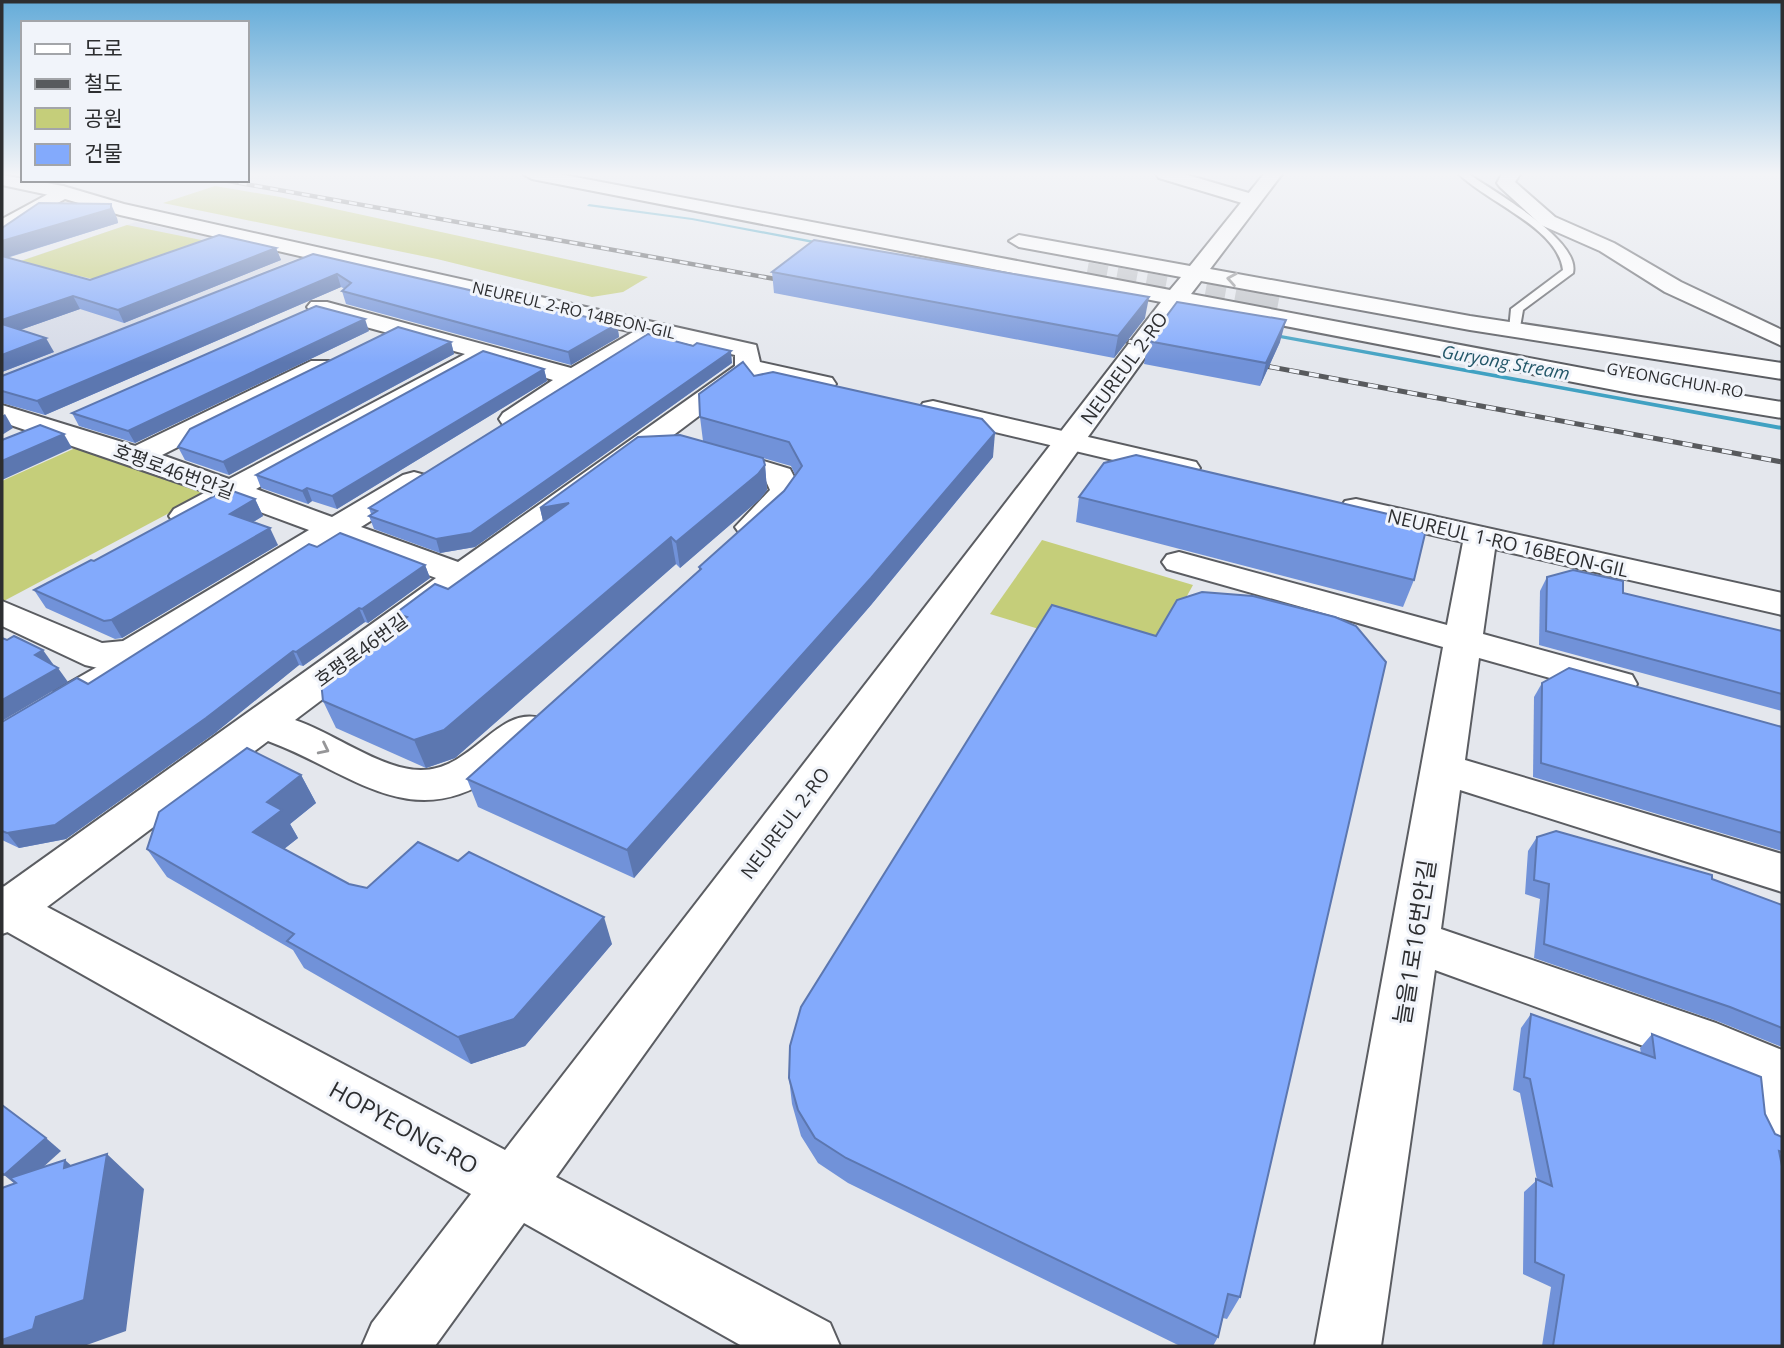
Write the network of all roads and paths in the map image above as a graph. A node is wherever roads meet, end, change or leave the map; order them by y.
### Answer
1 (253, 237) edge
2 (858, 237) edge
3 (934, 237) edge
4 (948, 237) edge
5 (1224, 237) edge
6 (1553, 237) edge
7 (1581, 237) edge
8 (1004, 238) dead end
9 (324, 253) junction
10 (1089, 263) junction
11 (285, 269) edge
12 (401, 270) junction
13 (1061, 276) junction
14 (1186, 286) junction
15 (1289, 299) junction
16 (1312, 325) junction
17 (399, 328) junction
18 (655, 329) junction
19 (1516, 330) junction
20 (1782, 339) edge
21 (362, 345) edge
22 (484, 351) junction
23 (338, 357) edge
24 (748, 367) junction
25 (1782, 371) edge
26 (569, 380) junction
27 (1782, 385) edge
28 (842, 388) edge
29 (1782, 397) edge
30 (909, 404) edge
31 (1782, 410) edge
32 (83, 411) edge
33 (2, 413) edge
34 (46, 427) junction
35 (484, 437) edge
36 (649, 437) junction
37 (1070, 441) junction
38 (13, 442) edge
39 (137, 456) junction
40 (439, 466) edge
41 (1216, 475) edge
42 (229, 492) junction
43 (1321, 500) edge
44 (337, 529) junction
45 (158, 530) edge
46 (1480, 537) junction
47 (722, 553) edge
48 (1179, 562) dead end
49 (463, 576) junction
50 (40, 594) edge
51 (1782, 604) edge
52 (3, 612) edge
53 (1463, 641) junction
54 (132, 652) junction
55 (1649, 692) edge
56 (49, 704) edge
57 (550, 706) edge
58 (261, 724) junction
59 (1442, 769) junction
60 (1782, 873) edge
61 (4, 910) edge
62 (1414, 942) junction
63 (1780, 1092) edge
64 (514, 1187) junction
65 (395, 1346) edge
66 (807, 1346) edge
67 (1349, 1346) edge

1 - 9 street, NEUREUL 2-RO 14BEON-GIL
2 - 13 street
3 - 10 street
4 - 10 street
5 - 14 street, NEUREUL 2-RO
6 - 19 lane
7 - 20 street
8 - 10 street
9 - 11 street
9 - 12 street, NEUREUL 2-RO 14BEON-GIL
10 - 13 street
10 - 14 street
12 - 17 street
12 - 18 street, NEUREUL 2-RO 14BEON-GIL
13 - 14 street
15 -> 14 street
14 - 16 street
14 - 37 street, NEUREUL 2-RO
15 - 16 street
15 - 19 street
15 - 27 street, GYEONGCHUN-RO
15 - 29 street, GYEONGCHUN-RO
16 - 31 street
17 - 21 street
17 - 22 street
18 - 24 street, NEUREUL 2-RO 14BEON-GIL
18 - 26 street
19 - 25 street
22 - 26 street
22 - 42 street
23 - 39 street
24 - 28 street
24 - 36 street, 호평로46번길
26 - 35 street
30 - 37 street
32 - 34 street
33 - 34 street, 호평로46번안길
34 - 38 street
34 - 39 street, 호평로46번안길
36 - 47 street
36 - 49 street, 호평로46번길
37 - 41 street
37 - 64 street, NEUREUL 2-RO
39 - 42 street, 호평로46번안길
40 - 44 street
42 - 44 street, 호평로46번안길
42 - 45 street
43 - 46 street, NEUREUL 1-RO 16BEON-GIL
44 - 49 street, 호평로46번안길
44 - 54 street
46 - 51 street, NEUREUL 1-RO 16BEON-GIL
46 - 53 street, 늘을1로16번안길
48 - 53 street
49 - 58 street, 호평로46번길
50 - 52 street
52 - 54 street
53 - 55 street
53 - 59 street, 늘을1로16번안길
54 - 56 lane
58 -> 57 street
58 - 61 street, 호평로46번길
59 - 60 street
59 - 62 street, 늘을1로16번안길
61 - 64 street, HOPYEONG-RO
62 - 63 street
62 - 67 street, 늘을1로16번안길
64 - 65 street, NEUREUL 2-RO
64 - 66 street, HOPYEONG-RO

